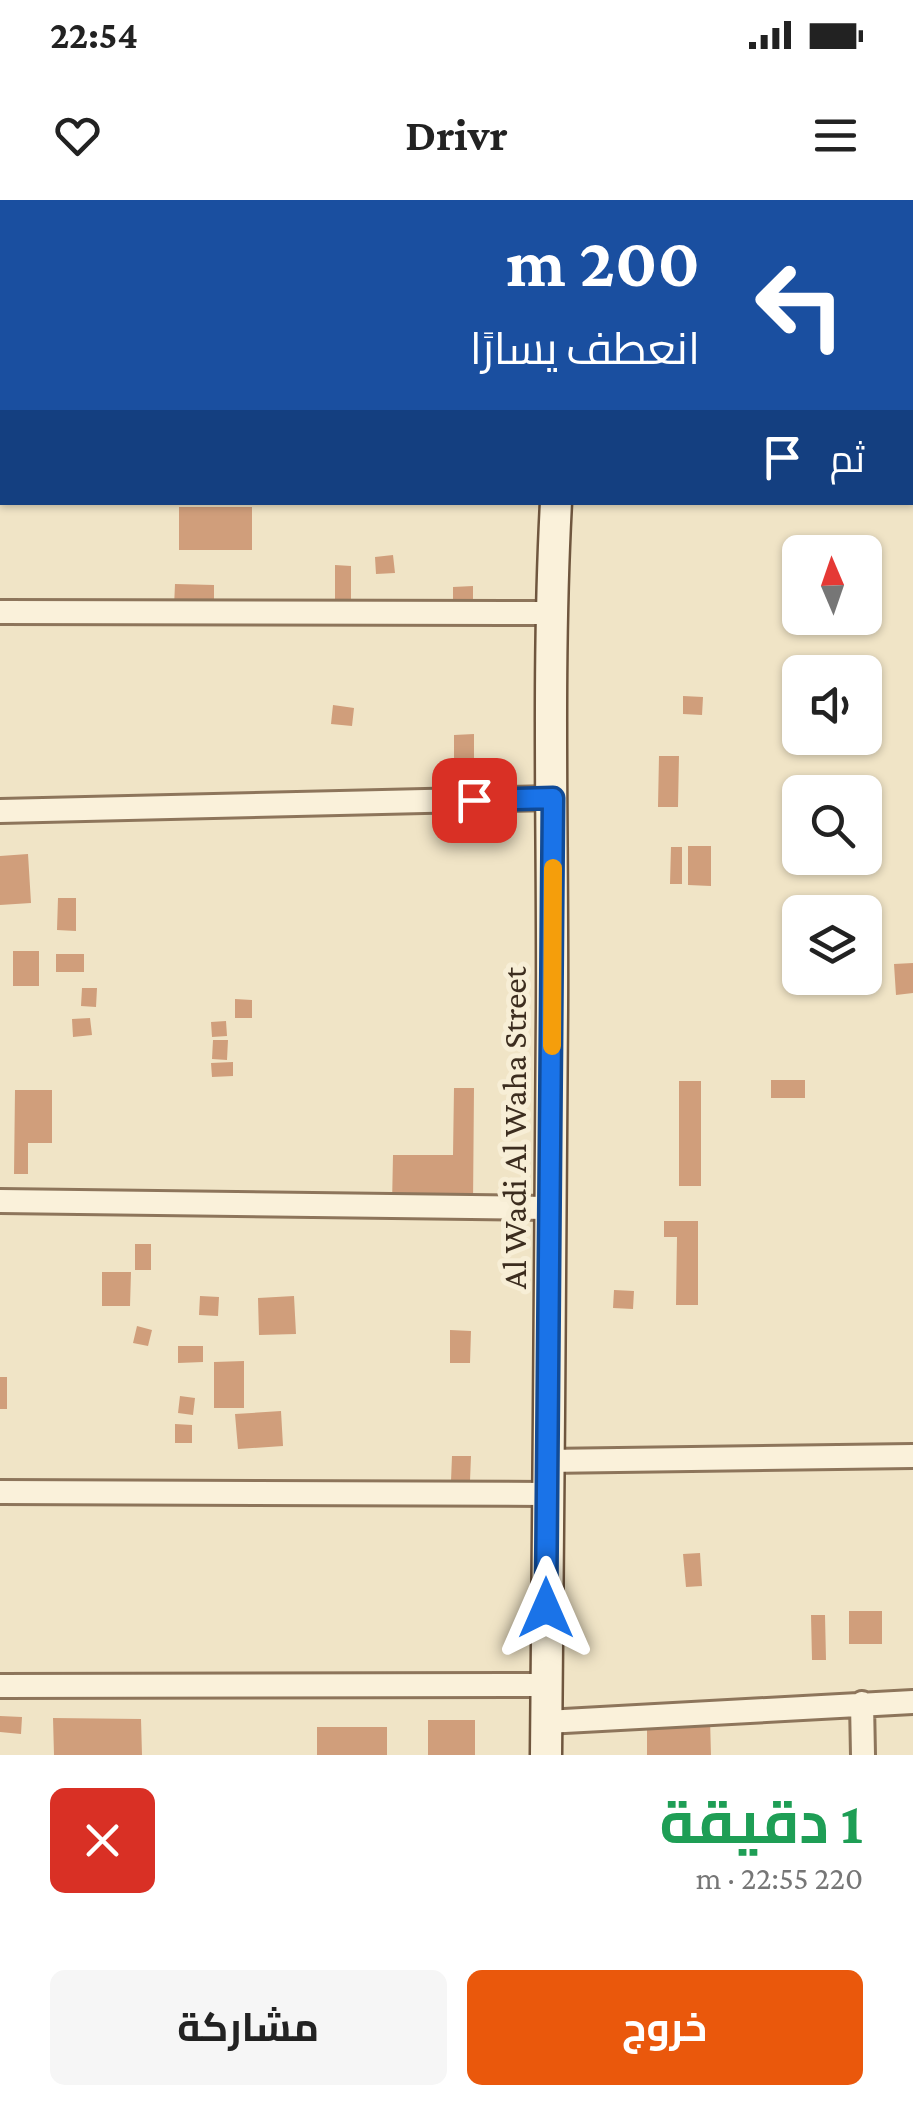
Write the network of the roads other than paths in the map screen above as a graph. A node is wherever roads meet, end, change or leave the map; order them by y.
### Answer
1 (556, 505) edge
2 (0, 612) edge
3 (550, 613) junction
4 (553, 798) junction
5 (0, 811) edge
6 (0, 1201) edge
7 (552, 1208) junction
8 (913, 1456) edge
9 (546, 1460) junction
10 (0, 1492) edge
11 (546, 1494) junction
12 (547, 1684) junction
13 (0, 1686) edge
14 (913, 1702) edge
15 (862, 1704) junction
16 (546, 1722) junction
17 (546, 1755) edge
18 (863, 1755) edge

1 - 3 main road, Al Wadi Al Waha Street
2 - 3 street
3 - 4 main road, Al Wadi Al Waha Street
4 - 5 street
4 - 7 main road, Al Wadi Al Waha Street
6 - 7 street
7 - 9 main road, Al Wadi Al Waha Street
8 - 9 street
9 - 11 main road, Al Wadi Al Waha Street
10 - 11 street
11 - 12 main road, Al Wadi Al Waha Street
12 - 13 street
12 - 16 main road, Al Wadi Al Waha Street
14 - 15 street
15 - 16 street
15 - 18 street
16 - 17 main road, Al Wadi Al Waha Street

